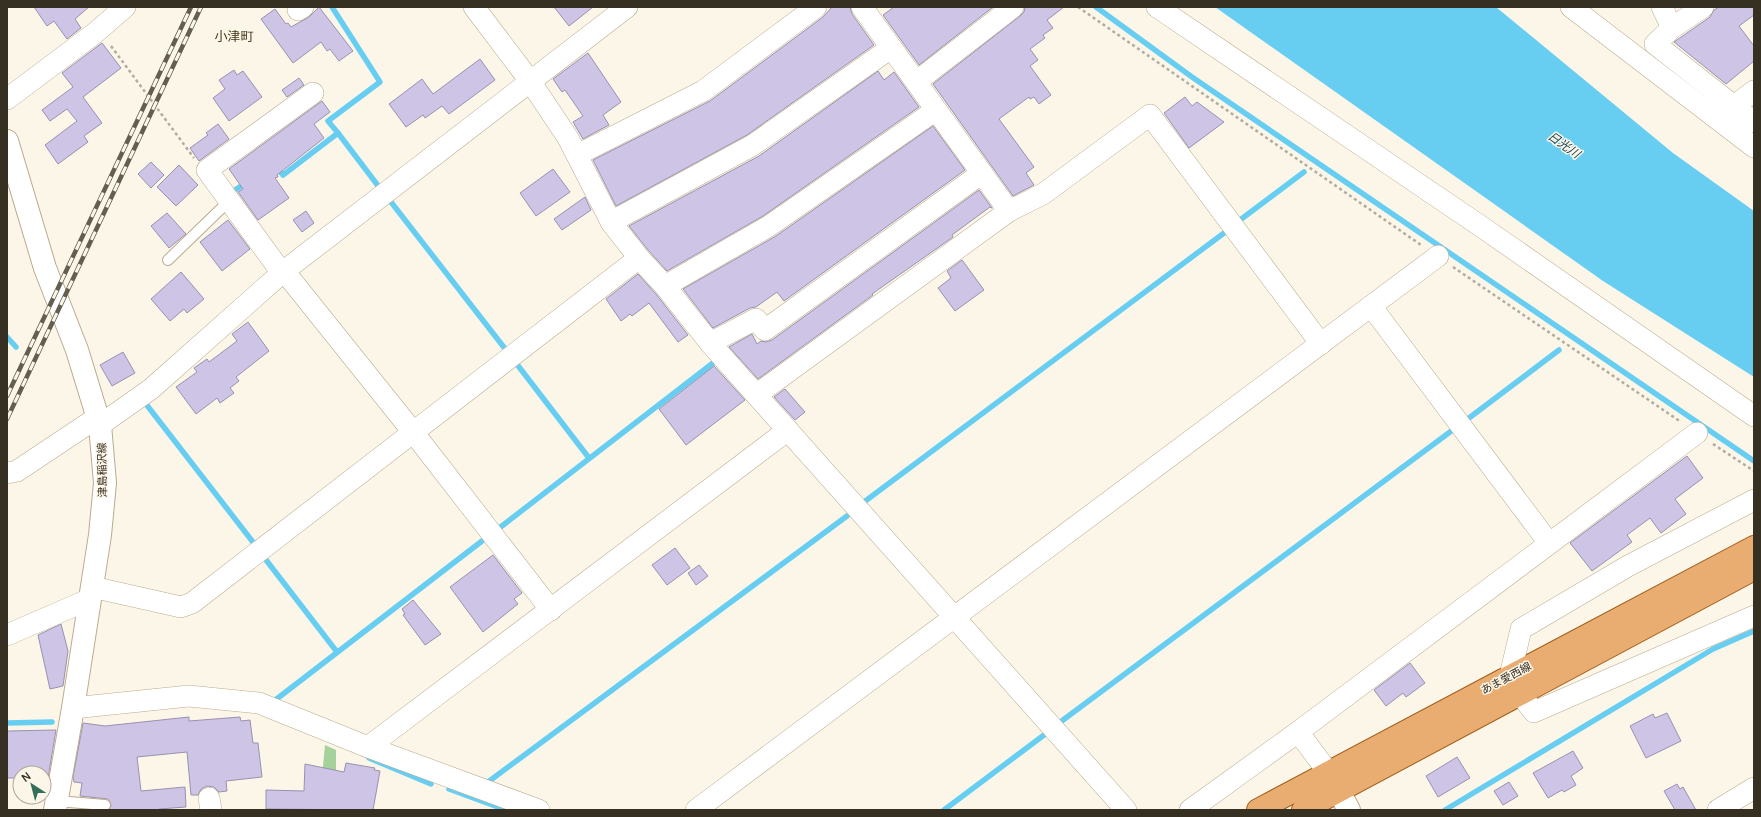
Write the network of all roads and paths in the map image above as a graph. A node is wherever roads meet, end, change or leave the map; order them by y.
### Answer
1 (125, 7) edge
2 (474, 7) edge
3 (627, 7) edge
4 (816, 7) edge
5 (1013, 7) edge
6 (1078, 7) edge
7 (1157, 7) edge
8 (1571, 7) edge
9 (1662, 7) edge
10 (1703, 7) edge
11 (870, 10) edge
12 (1672, 28) junction
13 (98, 30) junction
14 (892, 48) junction
15 (530, 81) junction
16 (916, 82) junction
17 (1754, 91) edge
18 (313, 93) dead end
19 (7, 99) edge
20 (1734, 106) junction
21 (936, 110) junction
22 (1754, 122) edge
23 (7, 142) edge
24 (1754, 147) edge
25 (577, 155) junction
26 (207, 170) junction
27 (982, 173) junction
28 (229, 201) junction
29 (1009, 211) junction
30 (611, 222) junction
31 (1438, 256) junction
32 (639, 258) junction
33 (168, 260) dead end
34 (283, 272) junction
35 (665, 286) junction
36 (1371, 306) junction
37 (710, 343) junction
38 (1321, 344) junction
39 (756, 395) junction
40 (1754, 416) edge
41 (99, 421) junction
42 (788, 430) junction
43 (413, 432) junction
44 (1697, 433) junction
45 (1754, 471) edge
46 (7, 473) edge
47 (1754, 500) edge
48 (1549, 543) junction
49 (1754, 547) edge
50 (1754, 569) edge
51 (91, 593) junction
52 (551, 610) junction
53 (1754, 616) edge
54 (955, 617) junction
55 (7, 635) edge
56 (1510, 676) junction
57 (1521, 695) junction
58 (73, 708) junction
59 (1298, 732) junction
60 (368, 747) junction
61 (1333, 782) junction
62 (1754, 788) edge
63 (105, 805) dead end
64 (56, 806) edge
65 (539, 810) edge
66 (696, 810) edge
67 (1126, 810) edge
68 (1190, 810) edge
69 (1258, 810) edge
70 (1303, 810) edge
71 (1349, 810) edge
72 (1718, 810) edge

1 - 13 street
2 - 15 street
3 - 15 street
4 - 25 street
5 - 16 street
6 - 31 path
7 - 40 street
8 - 24 street
9 - 12 street
10 - 12 street
11 - 14 street
12 - 20 street
13 - 19 street
13 - 26 path
14 - 16 street
14 - 30 street
15 - 25 street
15 - 34 street
16 - 21 street
17 - 20 street
18 - 26 street
20 - 22 street
21 - 27 street
21 - 35 street
23 - 41 main road, 津島稲沢線
25 - 30 street
26 - 28 street
27 - 29 street
27 - 37 street
28 - 33 lane
28 - 34 street
29 - 38 street
29 - 39 street
30 - 32 street
31 - 36 street
31 - 44 path
32 - 35 street
32 - 43 street
34 - 41 street
34 - 43 street
35 - 37 street
36 - 38 street
36 - 48 street
37 - 39 street
38 - 54 street
39 - 42 street
41 - 46 street
41 - 51 main road, 津島稲沢線
42 - 52 street
42 - 54 street
43 - 51 street
43 - 52 street
44 - 45 path
44 - 48 street
47 - 56 street
48 - 59 street
49 - 56 main road, あま愛西線
50 - 57 main road, あま愛西線
51 - 55 street
51 - 58 main road, 津島稲沢線
52 - 60 street
53 - 57 street
54 - 66 street
54 - 67 street
56 - 61 main road, あま愛西線
57 - 61 main road, あま愛西線
58 - 60 street
58 - 64 main road, 津島稲沢線
59 - 61 street
59 - 68 street
60 - 65 street
61 - 69 main road, あま愛西線
61 - 70 main road, あま愛西線
61 - 71 main road
62 - 72 street
63 - 64 lane

